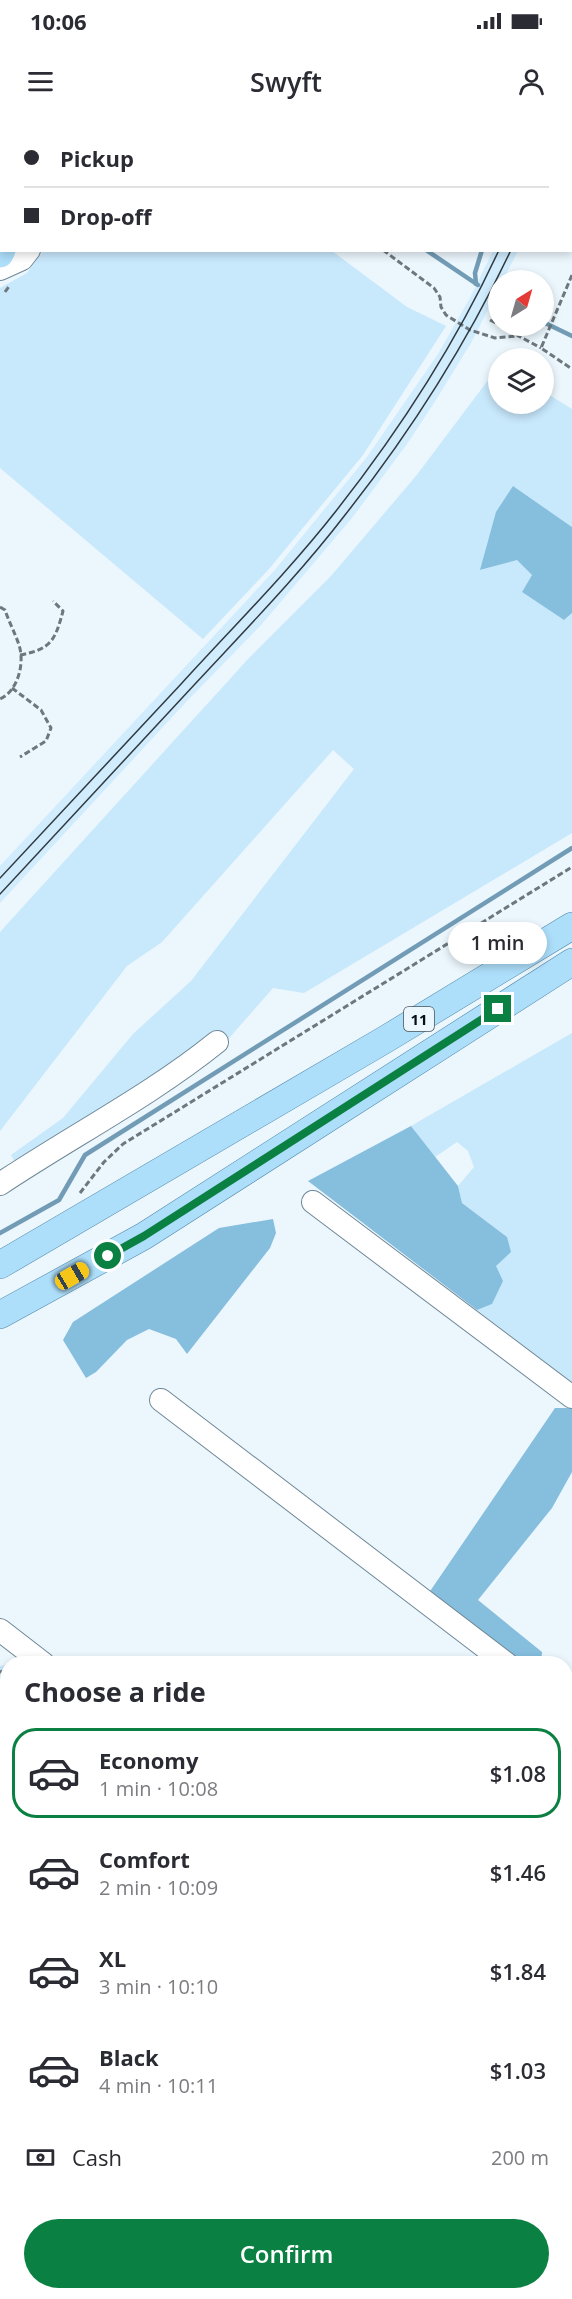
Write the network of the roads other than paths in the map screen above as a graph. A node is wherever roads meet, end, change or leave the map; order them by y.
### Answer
1 (27, 252) edge
2 (0, 269) edge
3 (572, 926) edge
4 (572, 962) edge
5 (217, 1042) dead end
6 (0, 1184) edge
7 (314, 1202) dead end
8 (0, 1265) edge
9 (0, 1315) edge
10 (572, 1397) edge
11 (161, 1400) dead end
12 (5, 1641) edge
13 (30, 1656) edge
14 (497, 1656) edge

1 - 2 street
3 - 8 main road, 11
4 - 9 main road, 11
5 - 6 street
7 - 10 street
11 - 14 street
12 - 13 street

